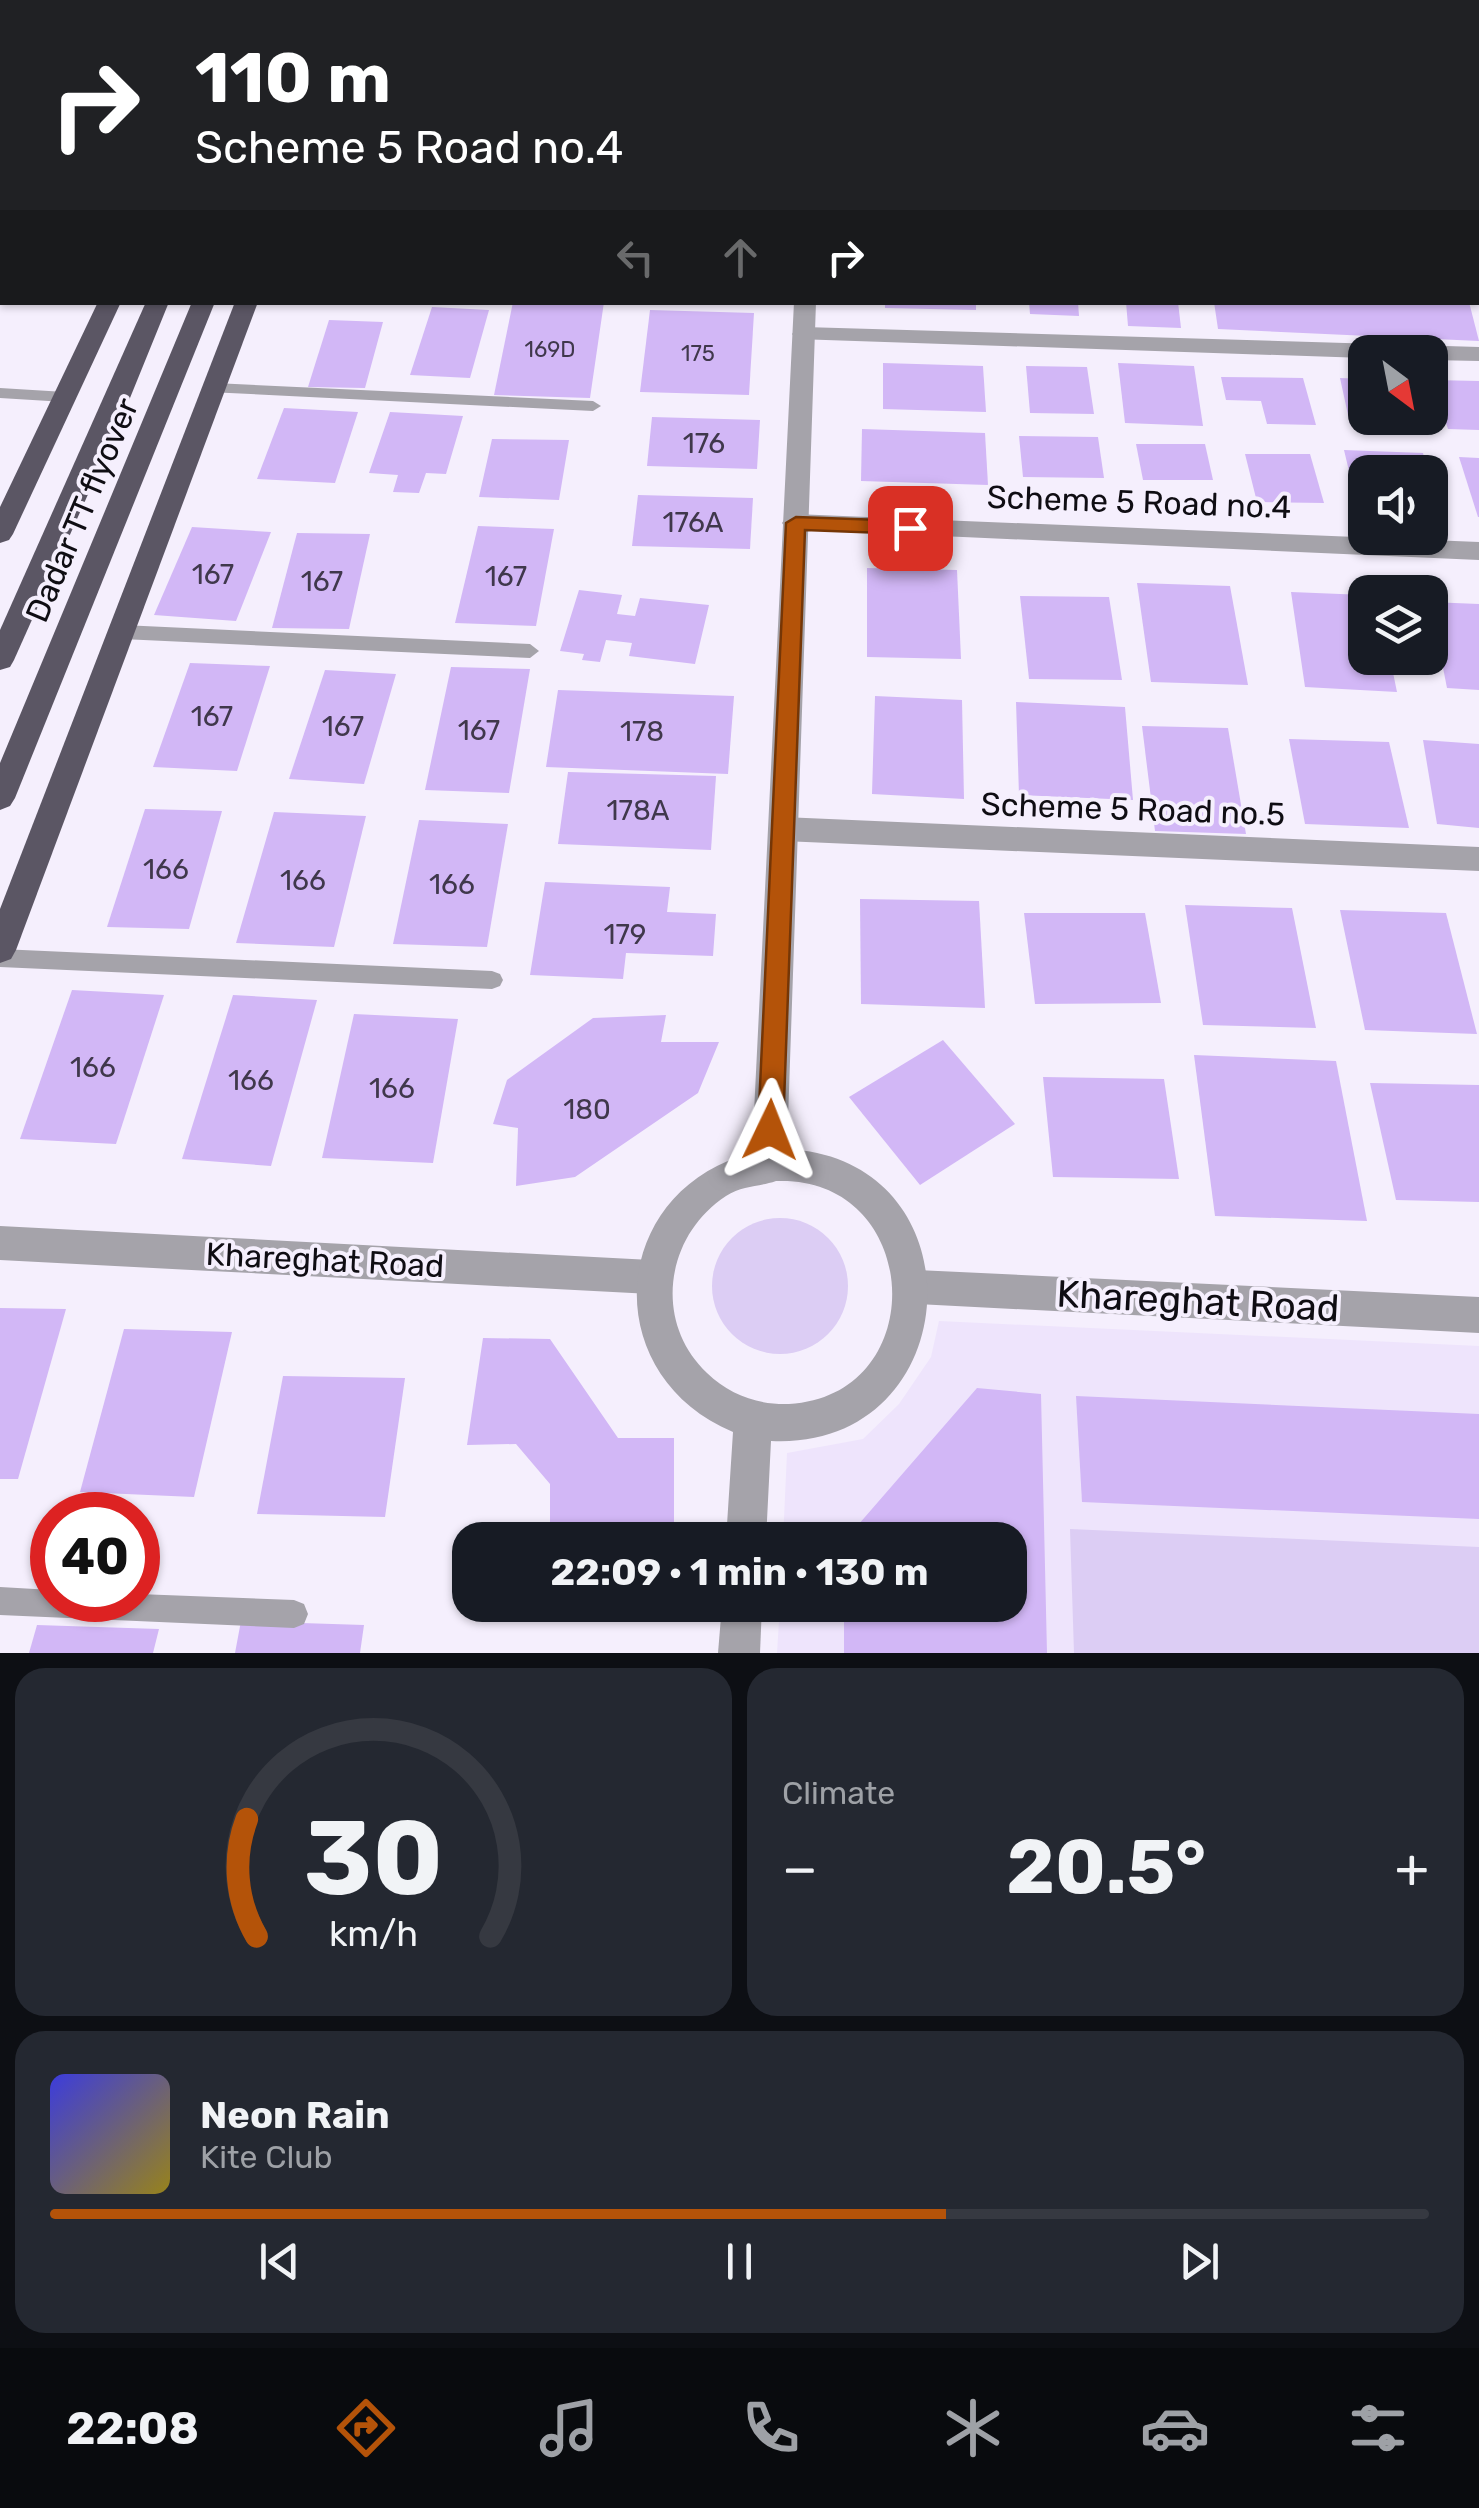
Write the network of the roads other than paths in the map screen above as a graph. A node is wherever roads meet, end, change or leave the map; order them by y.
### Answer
1 (109, 305) edge
2 (157, 305) edge
3 (203, 305) edge
4 (246, 305) edge
5 (805, 305) edge
6 (804, 334) junction
7 (1479, 354) edge
8 (214, 388) junction
9 (0, 393) edge
10 (65, 397) junction
11 (593, 406) dead end
12 (3, 520) edge
13 (796, 523) junction
14 (1479, 551) edge
15 (122, 632) junction
16 (530, 651) dead end
17 (0, 660) edge
18 (0, 798) edge
19 (783, 828) junction
20 (1479, 858) edge
21 (0, 950) edge
22 (0, 958) edge
23 (492, 980) dead end
24 (769, 1168) junction
25 (0, 1243) edge
26 (651, 1277) junction
27 (916, 1288) junction
28 (1479, 1315) edge
29 (753, 1418) junction
30 (747, 1522) edge
31 (0, 1601) edge
32 (294, 1614) dead end
33 (741, 1622) edge
34 (739, 1653) edge

1 - 10 highway
2 - 17 highway, Dadar TT flyover
3 - 18 highway, Dadar TT flyover
4 - 8 highway
5 - 6 street
6 - 7 street
6 - 13 street
8 - 11 lane
8 - 15 highway
9 - 10 lane
10 - 12 highway
13 - 14 street, Scheme 5 Road no.4
13 - 19 street
15 - 16 lane
15 - 21 highway
19 - 20 street, Scheme 5 Road no.5
19 - 24 street
22 - 23 lane
24 - 26 street
24 - 27 street
25 - 26 street, Khareghat Road
26 - 29 street
27 - 28 street, Khareghat Road
27 - 29 street
29 - 30 street
31 - 32 lane
33 - 34 street

